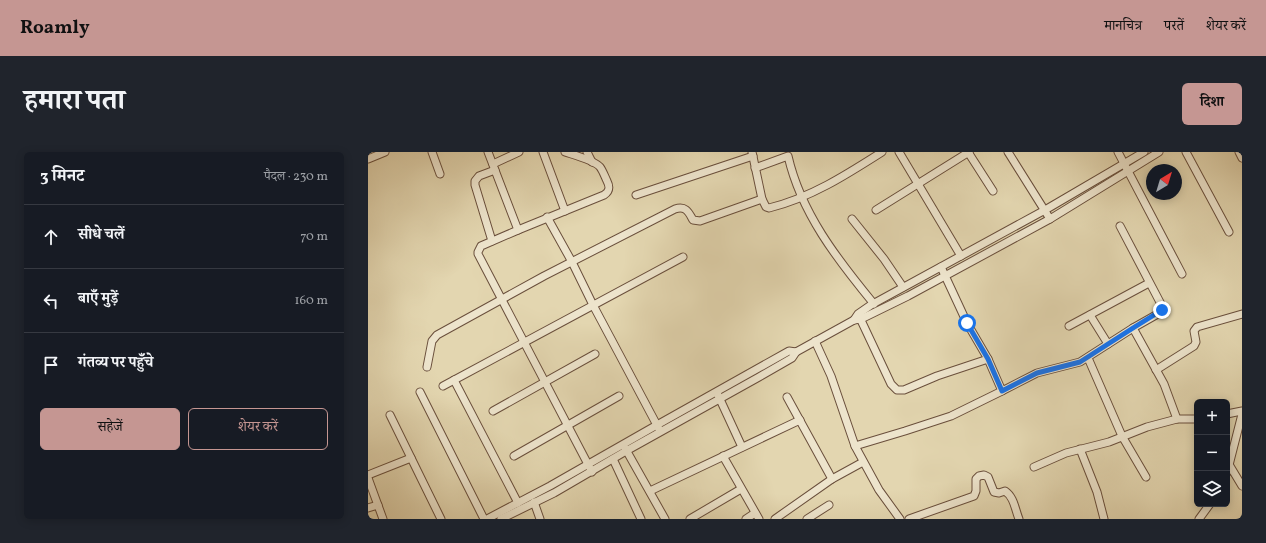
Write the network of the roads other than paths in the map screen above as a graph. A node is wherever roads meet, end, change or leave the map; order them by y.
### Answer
1 (385, 152) edge
2 (432, 152) edge
3 (488, 152) edge
4 (519, 152) edge
5 (543, 152) edge
6 (565, 152) edge
7 (587, 152) edge
8 (882, 152) edge
9 (899, 152) edge
10 (968, 152) edge
11 (1008, 152) edge
12 (1118, 152) edge
13 (1144, 152) edge
14 (1159, 152) edge
15 (1186, 152) edge
16 (1239, 152) edge
17 (752, 154) edge
18 (788, 154) edge
19 (1242, 158) edge
20 (368, 159) edge
21 (592, 162) junction
22 (1124, 164) junction
23 (494, 167) junction
24 (755, 168) junction
25 (1128, 171) junction
26 (440, 174) dead end
27 (1105, 175) junction
28 (919, 183) junction
29 (1108, 183) junction
30 (993, 191) dead end
31 (636, 195) dead end
32 (802, 198) junction
33 (762, 199) junction
34 (565, 210) junction
35 (876, 210) dead end
36 (1045, 210) junction
37 (547, 217) junction
38 (852, 219) dead end
39 (1050, 219) junction
40 (1120, 226) dead end
41 (518, 230) junction
42 (1229, 232) dead end
43 (492, 241) junction
44 (961, 256) junction
45 (683, 257) dead end
46 (572, 262) junction
47 (940, 267) junction
48 (1182, 274) dead end
49 (945, 276) junction
50 (1149, 283) junction
51 (903, 287) junction
52 (501, 299) junction
53 (874, 304) junction
54 (593, 305) junction
55 (1242, 314) edge
56 (1090, 315) junction
57 (858, 318) junction
58 (1069, 326) dead end
59 (1133, 328) junction
60 (524, 342) junction
61 (815, 342) junction
62 (1108, 344) junction
63 (596, 354) dead end
64 (1088, 358) junction
65 (988, 359) junction
66 (427, 367) dead end
67 (1156, 370) junction
68 (454, 380) junction
69 (546, 382) junction
70 (443, 386) dead end
71 (1002, 391) junction
72 (420, 392) dead end
73 (718, 395) junction
74 (619, 396) dead end
75 (788, 397) dead end
76 (493, 411) dead end
77 (1242, 411) edge
78 (1230, 413) edge
79 (1242, 414) edge
80 (390, 415) dead end
81 (1194, 418) edge
82 (1177, 419) junction
83 (800, 420) junction
84 (657, 425) junction
85 (568, 426) junction
86 (661, 432) junction
87 (1122, 436) junction
88 (855, 446) junction
89 (742, 447) junction
90 (624, 448) junction
91 (1080, 449) junction
92 (514, 456) dead end
93 (724, 456) junction
94 (411, 458) junction
95 (613, 459) junction
96 (1230, 461) edge
97 (863, 462) junction
98 (1034, 467) dead end
99 (590, 468) junction
100 (1230, 471) edge
101 (368, 475) edge
102 (1146, 477) dead end
103 (368, 478) edge
104 (832, 479) junction
105 (1242, 486) edge
106 (741, 489) junction
107 (650, 492) junction
108 (534, 502) junction
109 (518, 503) junction
110 (378, 505) junction
111 (829, 505) dead end
112 (1208, 507) edge
113 (368, 508) edge
114 (757, 516) edge
115 (383, 519) edge
116 (441, 519) edge
117 (485, 519) edge
118 (501, 519) edge
119 (540, 519) edge
120 (641, 519) edge
121 (665, 519) edge
122 (690, 519) edge
123 (746, 519) edge
124 (775, 519) edge
125 (807, 519) edge
126 (900, 519) edge
127 (909, 519) edge
128 (1019, 519) edge
129 (1104, 519) edge
130 (1199, 519) edge

1 - 20 street
2 - 26 street
3 - 23 street
4 - 23 street
5 - 34 street
6 - 21 street
7 - 21 street
8 - 32 street
9 - 28 street
10 - 28 street
10 - 30 street
11 - 36 street
12 - 22 street
13 - 22 street
14 - 25 street
15 - 42 street
16 - 19 street
17 - 24 street
17 - 31 street
18 - 24 street
18 - 32 street
21 - 34 street
22 - 25 street
22 - 27 street
23 - 41 street
23 - 43 street
24 - 33 street
25 - 29 street
25 - 48 street
27 - 29 street
27 - 36 street
28 - 35 street
28 - 44 street
29 - 39 street
32 - 33 street
32 - 53 street
33 - 46 street
34 - 37 street
36 - 39 street
36 - 44 street
37 - 41 street
37 - 46 street
38 - 51 street
39 - 49 street
40 - 50 street
41 - 43 street
43 - 52 street
44 - 47 street
45 - 54 street
46 - 52 street
46 - 54 street
47 - 49 street
47 - 51 street
49 - 57 street
49 - 65 street
50 - 56 street
50 - 59 street
51 - 53 street
52 - 60 street
52 - 66 street
53 - 57 street
54 - 60 street
54 - 84 street
55 - 67 street
56 - 58 street
56 - 62 street
57 - 61 street
57 - 65 street
59 - 62 street
59 - 67 street
60 - 68 street
60 - 69 street
61 - 73 street
61 - 88 street
62 - 64 street
63 - 69 street
64 - 71 street
64 - 87 street
65 - 71 street
67 - 82 street
68 - 70 street
68 - 109 street
69 - 76 street
69 - 85 street
71 - 88 street
72 - 117 street
73 - 84 street
73 - 86 street
73 - 89 street
74 - 85 street
75 - 83 street
77 - 78 street
79 - 96 street
80 - 94 street
81 - 82 street
82 - 87 street
83 - 89 street
83 - 104 street
84 - 86 street
84 - 90 street
85 - 92 street
85 - 99 street
86 - 90 street
87 - 91 street
87 - 102 street
88 - 97 street
89 - 93 street
90 - 95 street
90 - 99 street
90 - 107 street
91 - 98 street
91 - 129 street
93 - 106 street
93 - 107 street
94 - 101 street
94 - 116 street
95 - 99 street
95 - 120 street
97 - 104 street
97 - 126 street
99 - 108 street
99 - 109 street
100 - 105 street
103 - 110 street
104 - 124 street
106 - 114 street
106 - 122 street
107 - 121 street
108 - 118 street
108 - 119 street
109 - 117 street
110 - 113 street
110 - 115 street
111 - 125 street
112 - 130 street
114 - 123 street
127 - 128 street

